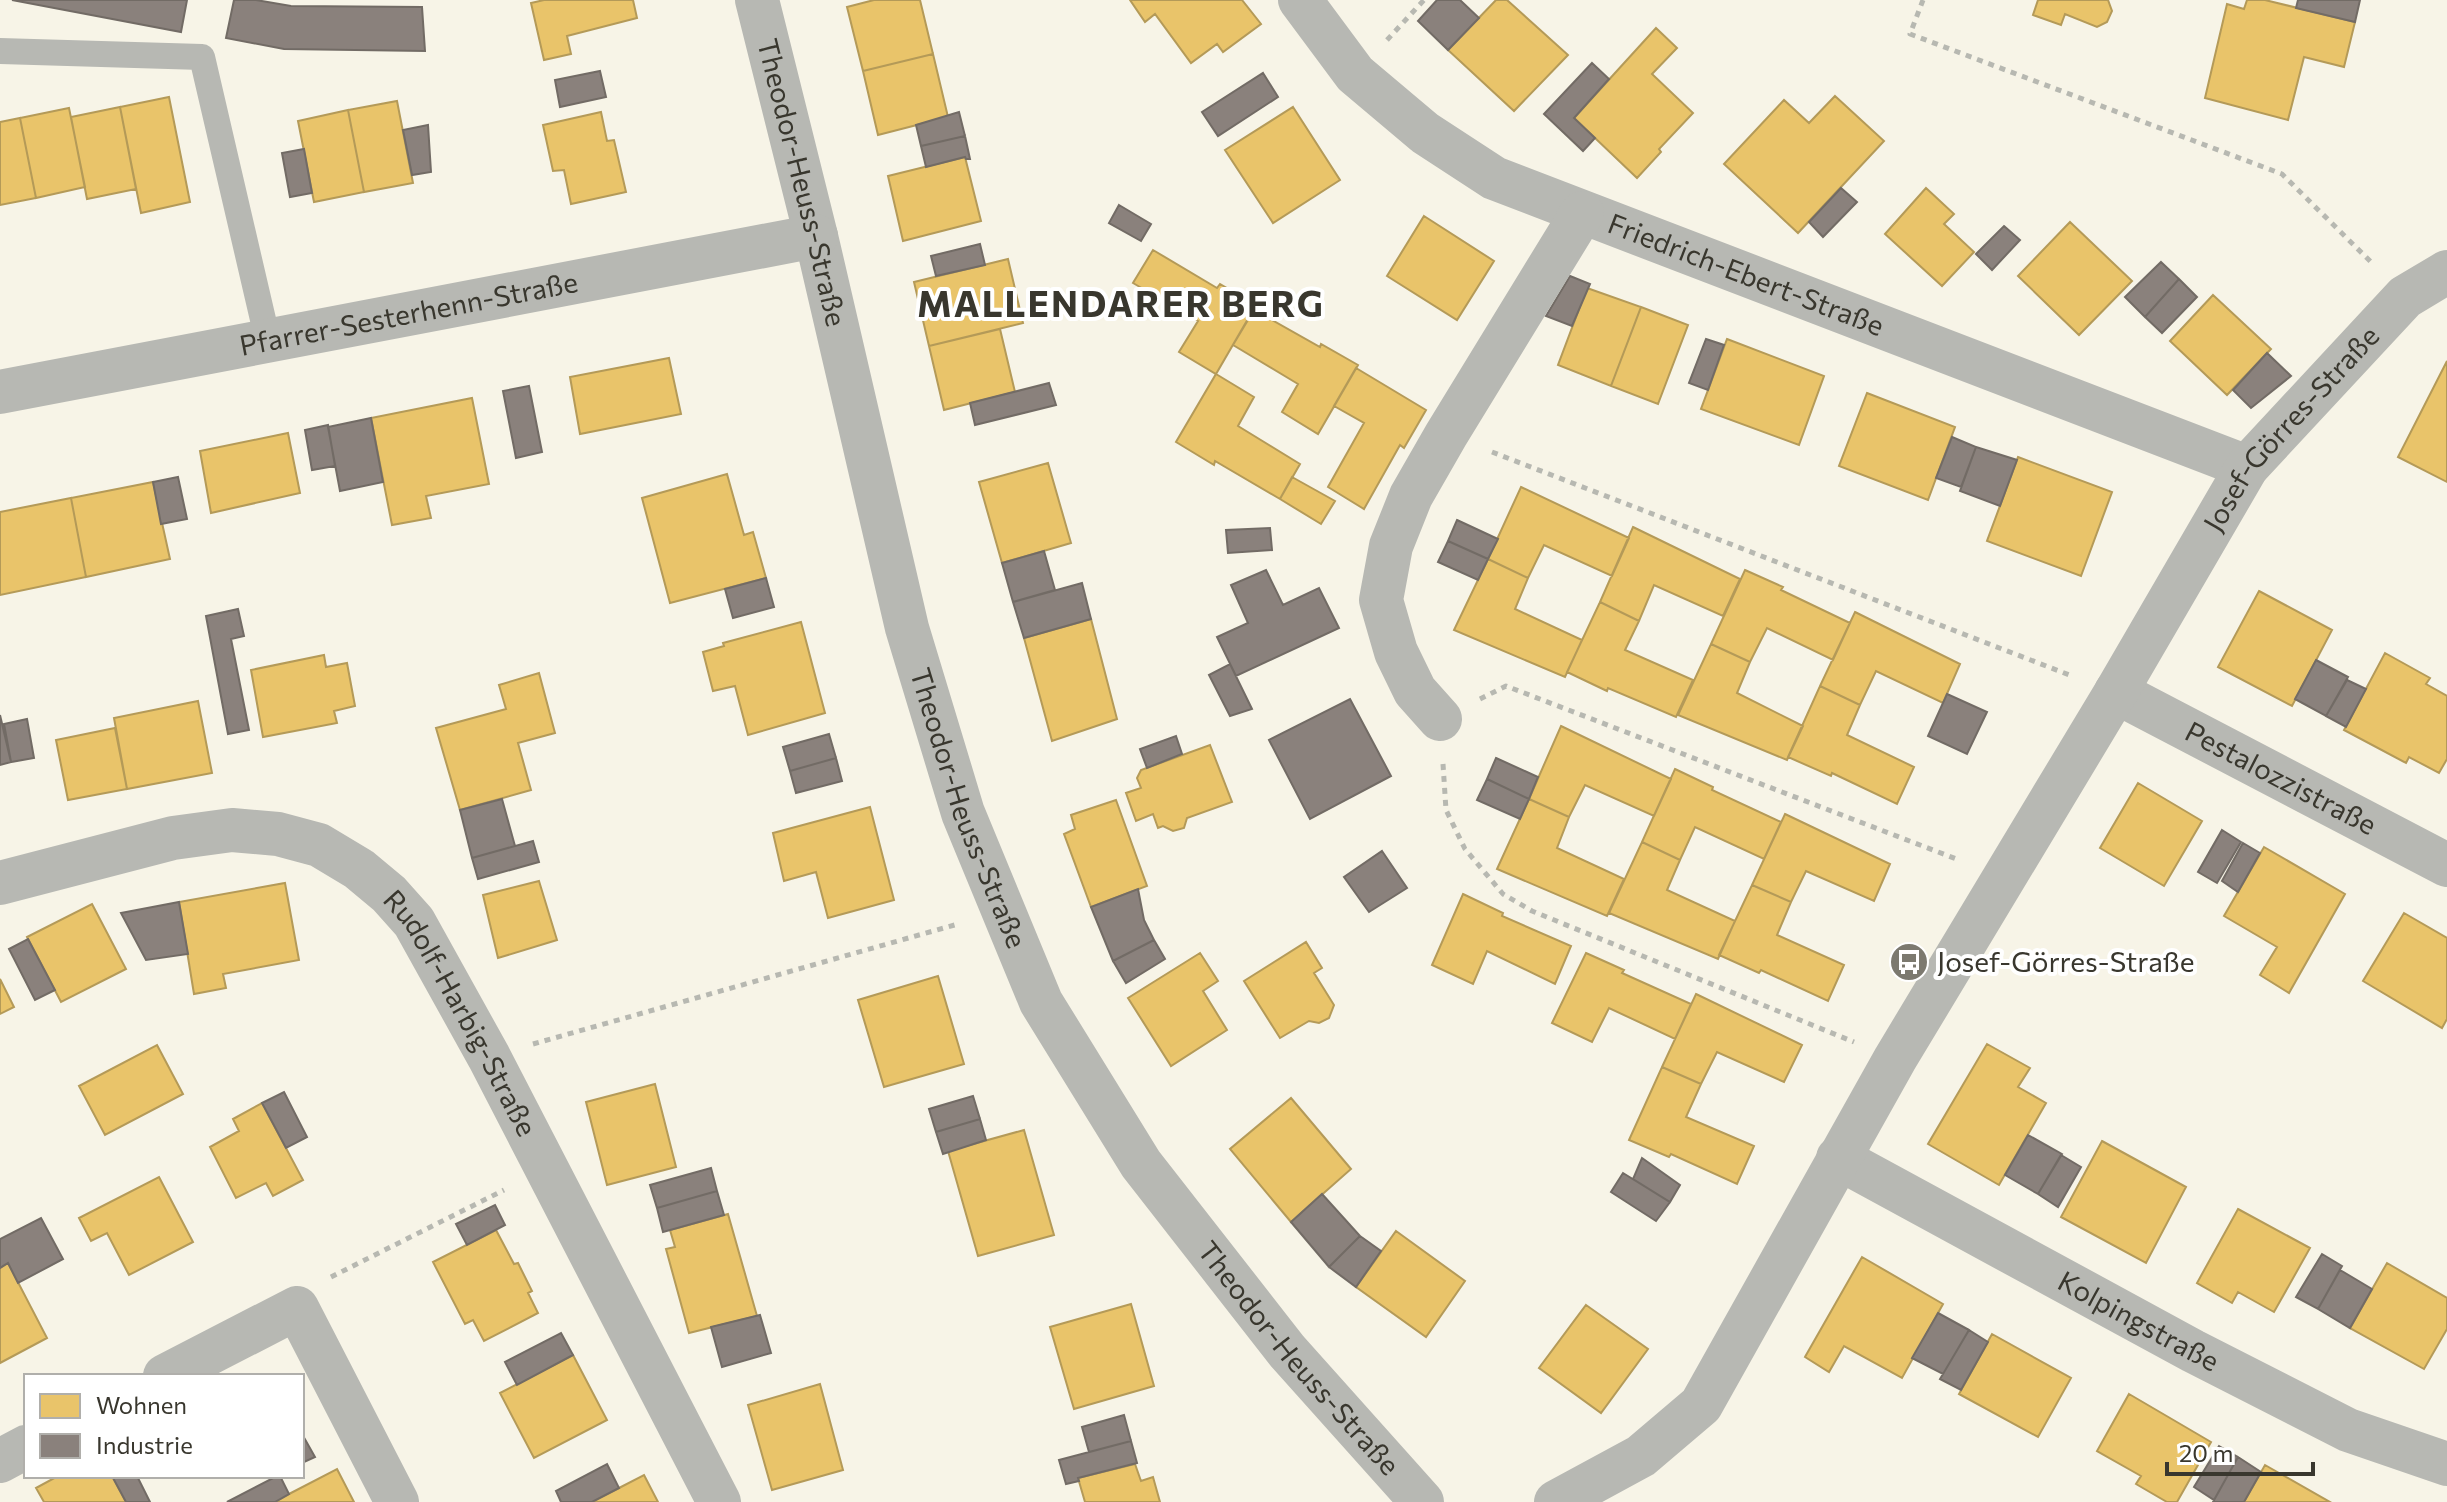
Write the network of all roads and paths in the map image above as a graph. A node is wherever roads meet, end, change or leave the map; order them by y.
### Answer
1 (757, 0) edge
2 (1300, 0) edge
3 (1923, 0) edge
4 (0, 51) edge
5 (1582, 213) junction
6 (816, 236) junction
7 (2447, 272) edge
8 (2405, 297) junction
9 (268, 341) junction
10 (0, 392) edge
11 (1446, 435) junction
12 (2247, 467) junction
13 (2116, 692) junction
14 (1440, 719) junction
15 (2447, 865) edge
16 (2003, 877) junction
17 (0, 883) edge
18 (1002, 912) junction
19 (489, 1057) junction
20 (1895, 1059) junction
21 (1838, 1158) junction
22 (548, 1168) junction
23 (297, 1308) junction
24 (169, 1374) edge
25 (24, 1448) edge
26 (0, 1461) edge
27 (2447, 1464) edge
28 (397, 1502) edge
29 (719, 1502) edge
30 (1422, 1502) edge
31 (1556, 1502) edge

1 - 6 street, Theodor-Heuss-Straße
2 - 5 street, Friedrich-Ebert-Straße
3 - 8 path
4 - 9 lane
5 - 11 street
5 - 12 street, Friedrich-Ebert-Straße
6 - 9 street, Pfarrer-Sesterhenn-Straße
6 - 18 street, Theodor-Heuss-Straße
7 - 8 street, Josef-Görres-Straße
8 - 12 street, Josef-Görres-Straße
9 - 10 street, Pfarrer-Sesterhenn-Straße
11 - 13 path
11 - 14 street
12 - 13 street, Josef-Görres-Straße
13 - 15 street, Pestalozzistraße
13 - 16 street, Josef-Görres-Straße
14 - 16 path
14 - 20 path
16 - 20 street, Josef-Görres-Straße
17 - 19 street, Rudolf-Harbig-Straße
18 - 19 path
18 - 30 street, Theodor-Heuss-Straße
19 - 22 street, Rudolf-Harbig-Straße
20 - 21 street, Josef-Görres-Straße
21 - 27 street, Kolpingstraße
21 - 31 street, Josef-Görres-Straße
22 - 23 path
22 - 29 street, Rudolf-Harbig-Straße
23 - 24 street
23 - 28 street
25 - 26 street

